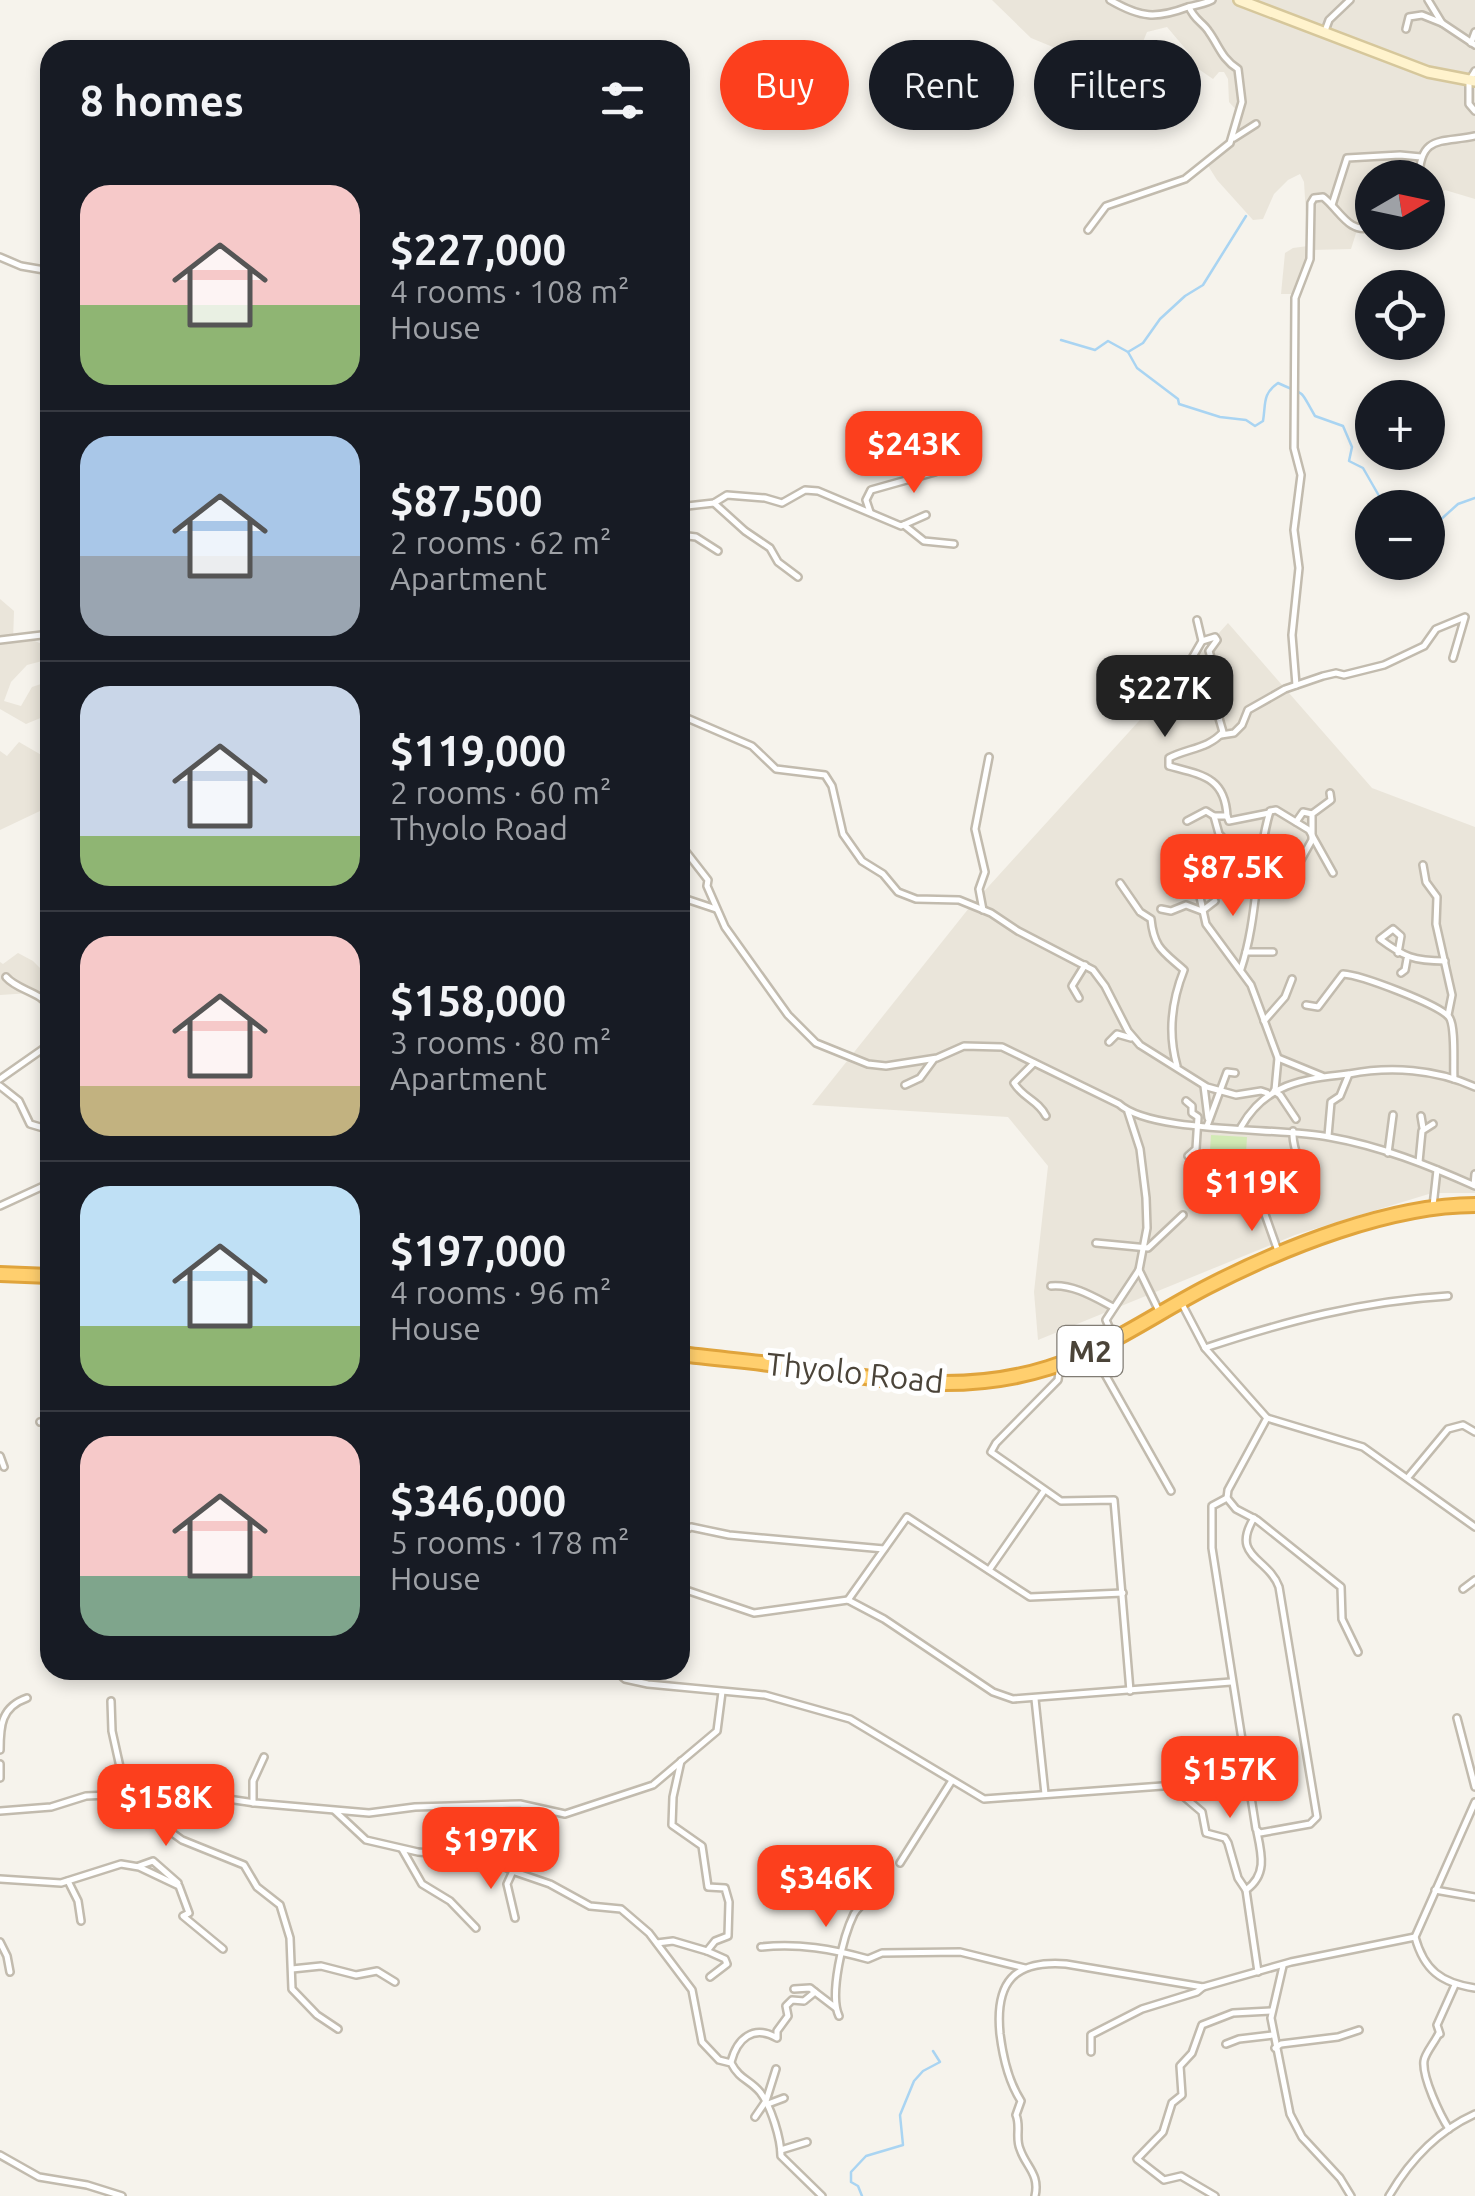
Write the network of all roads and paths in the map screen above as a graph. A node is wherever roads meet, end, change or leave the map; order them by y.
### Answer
1 (1110, 0) edge
2 (1212, 0) edge
3 (1238, 0) edge
4 (1278, 0) edge
5 (1350, 0) edge
6 (1428, 0) edge
7 (1189, 7) junction
8 (1273, 14) junction
9 (1442, 24) junction
10 (1406, 29) dead end
11 (1325, 32) junction
12 (1475, 32) edge
13 (1473, 44) edge
14 (1473, 78) edge
15 (1475, 111) edge
16 (1256, 124) dead end
17 (1475, 136) edge
18 (1233, 138) junction
19 (1420, 157) junction
20 (1420, 160) edge
21 (1332, 205) junction
22 (1355, 226) edge
23 (1088, 230) dead end
24 (0, 257) edge
25 (40, 269) edge
26 (935, 472) dead end
27 (714, 504) junction
28 (690, 506) edge
29 (870, 512) junction
30 (926, 515) dead end
31 (904, 525) junction
32 (690, 537) edge
33 (954, 544) dead end
34 (718, 551) dead end
35 (798, 576) dead end
36 (1197, 620) dead end
37 (40, 635) edge
38 (0, 640) edge
39 (1202, 641) junction
40 (1453, 658) dead end
41 (1186, 667) dead end
42 (1296, 685) junction
43 (690, 718) edge
44 (1221, 735) junction
45 (989, 757) dead end
46 (1330, 793) dead end
47 (1269, 813) junction
48 (1312, 814) junction
49 (1214, 816) junction
50 (1227, 816) junction
51 (1187, 822) dead end
52 (1296, 824) junction
53 (1312, 834) junction
54 (690, 857) edge
55 (1422, 865) dead end
56 (1333, 873) dead end
57 (1257, 875) junction
58 (1120, 883) dead end
59 (1200, 897) dead end
60 (690, 900) edge
61 (1215, 901) dead end
62 (716, 909) junction
63 (1161, 909) dead end
64 (984, 910) junction
65 (1202, 911) junction
66 (1246, 952) junction
67 (1273, 952) dead end
68 (1398, 953) junction
69 (1407, 958) junction
70 (1445, 961) junction
71 (1084, 965) junction
72 (1242, 969) junction
73 (1400, 973) dead end
74 (6, 976) dead end
75 (1292, 979) dead end
76 (40, 997) edge
77 (1079, 998) dead end
78 (1306, 1005) dead end
79 (1448, 1015) junction
80 (1264, 1021) junction
81 (1134, 1039) junction
82 (1109, 1042) dead end
83 (40, 1051) edge
84 (934, 1058) junction
85 (1278, 1058) junction
86 (1034, 1062) junction
87 (1177, 1066) junction
88 (1234, 1073) dead end
89 (1349, 1074) junction
90 (1322, 1076) junction
91 (1454, 1078) junction
92 (0, 1082) edge
93 (905, 1085) dead end
94 (1204, 1086) junction
95 (1475, 1087) edge
96 (1219, 1091) junction
97 (1272, 1092) junction
98 (1186, 1101) dead end
99 (1128, 1112) junction
100 (1393, 1114) dead end
101 (1046, 1116) dead end
102 (1421, 1116) dead end
103 (1296, 1120) dead end
104 (1205, 1123) junction
105 (1434, 1124) dead end
106 (40, 1127) edge
107 (1241, 1127) junction
108 (1293, 1131) junction
109 (1422, 1132) junction
110 (1328, 1136) junction
111 (1388, 1153) junction
112 (1188, 1156) dead end
113 (1419, 1162) junction
114 (1246, 1170) dead end
115 (1438, 1170) junction
116 (1475, 1174) edge
117 (1474, 1186) edge
118 (40, 1188) edge
119 (1295, 1188) junction
120 (1261, 1203) dead end
121 (1475, 1205) edge
122 (0, 1206) edge
123 (1299, 1206) dead end
124 (1433, 1206) junction
125 (1184, 1214) dead end
126 (1096, 1243) dead end
127 (1144, 1248) junction
128 (1280, 1256) junction
129 (1139, 1270) junction
130 (0, 1272) edge
131 (40, 1275) edge
132 (1052, 1286) dead end
133 (1448, 1296) dead end
134 (1181, 1302) junction
135 (1113, 1307) junction
136 (1160, 1313) junction
137 (1115, 1338) junction
138 (1206, 1348) junction
139 (1091, 1350) junction
140 (690, 1355) edge
141 (1060, 1364) junction
142 (1267, 1418) junction
143 (1475, 1432) edge
144 (0, 1456) edge
145 (4, 1467) dead end
146 (1408, 1477) junction
147 (1044, 1491) junction
148 (1171, 1491) dead end
149 (1227, 1498) junction
150 (1254, 1518) junction
151 (1475, 1527) edge
152 (690, 1528) edge
153 (884, 1549) junction
154 (989, 1570) junction
155 (1475, 1580) edge
156 (1463, 1589) dead end
157 (690, 1591) edge
158 (1123, 1592) junction
159 (848, 1600) junction
160 (1358, 1652) dead end
161 (629, 1680) edge
162 (1231, 1682) junction
163 (1130, 1691) junction
164 (722, 1692) junction
165 (27, 1698) dead end
166 (1035, 1698) junction
167 (111, 1701) dead end
168 (1457, 1718) dead end
169 (0, 1750) edge
170 (264, 1757) dead end
171 (682, 1760) junction
172 (0, 1764) edge
173 (0, 1778) edge
174 (950, 1782) junction
175 (1475, 1787) edge
176 (123, 1794) junction
177 (1045, 1794) junction
178 (1475, 1802) edge
179 (253, 1803) junction
180 (333, 1809) junction
181 (0, 1811) edge
182 (1257, 1832) junction
183 (402, 1849) junction
184 (900, 1864) dead end
185 (513, 1871) junction
186 (0, 1879) edge
187 (68, 1882) junction
188 (1246, 1890) junction
189 (1435, 1890) junction
190 (871, 1897) dead end
191 (1475, 1897) edge
192 (515, 1918) dead end
193 (81, 1922) dead end
194 (476, 1928) dead end
195 (1415, 1937) junction
196 (0, 1942) edge
197 (657, 1943) junction
198 (761, 1947) dead end
199 (223, 1948) dead end
200 (708, 1951) junction
201 (842, 1952) junction
202 (1283, 1966) junction
203 (1026, 1968) junction
204 (292, 1969) junction
205 (10, 1972) dead end
206 (1258, 1972) junction
207 (710, 1977) dead end
208 (395, 1982) dead end
209 (1454, 1985) junction
210 (1203, 1987) junction
211 (1475, 1988) edge
212 (794, 1990) dead end
213 (816, 1992) junction
214 (836, 2008) junction
215 (1271, 2011) junction
216 (840, 2016) dead end
217 (338, 2030) dead end
218 (1359, 2030) dead end
219 (1273, 2035) junction
220 (1226, 2044) dead end
221 (1276, 2048) junction
222 (1091, 2052) dead end
223 (731, 2063) junction
224 (776, 2069) dead end
225 (784, 2098) dead end
226 (767, 2103) junction
227 (1475, 2114) edge
228 (756, 2116) dead end
229 (1449, 2129) junction
230 (806, 2142) dead end
231 (781, 2150) junction
232 (0, 2155) edge
233 (122, 2196) edge
234 (822, 2196) edge
235 (1035, 2196) edge
236 (1215, 2196) edge
237 (1351, 2196) edge
238 (1389, 2196) edge

1 - 7 street
2 - 7 street
3 - 8 main road
4 - 8 street
5 - 11 street
6 - 9 street
7 - 18 street
8 - 11 main road
9 - 10 street
9 - 13 street
11 - 14 main road
12 - 13 street
14 - 15 street
16 - 18 street
17 - 19 street
18 - 23 street
19 - 20 street
19 - 21 street
21 - 22 street
21 - 42 street
24 - 25 street
26 - 29 street
27 - 28 street
27 - 29 street
27 - 35 street
29 - 31 street
30 - 31 street
31 - 33 street
32 - 34 street
36 - 39 street
37 - 38 street
39 - 41 street
39 - 44 street
40 - 42 street
42 - 44 street
43 - 64 street
44 - 50 street
45 - 64 street
46 - 48 street
47 - 50 street
47 - 52 street
47 - 57 street
48 - 52 street
48 - 53 street
49 - 50 street
49 - 51 street
49 - 57 street
52 - 53 street
53 - 56 street
53 - 57 street
54 - 62 street
55 - 70 street
57 - 66 street
58 - 87 street
59 - 65 street
60 - 62 street
61 - 65 street
62 - 84 street
63 - 65 street
64 - 71 street
65 - 72 street
66 - 67 street
66 - 72 street
68 - 68 street
68 - 69 street
69 - 70 street
69 - 73 street
70 - 79 street
71 - 77 street
71 - 81 street
72 - 80 street
74 - 76 street
75 - 80 street
78 - 79 street
79 - 91 street
80 - 85 street
81 - 82 street
81 - 87 street
83 - 92 street
84 - 86 street
84 - 93 street
85 - 90 street
85 - 97 street
86 - 99 street
86 - 101 street
87 - 94 street
88 - 96 street
89 - 90 street
89 - 91 street
89 - 110 street
90 - 97 street
91 - 95 street
92 - 106 street
94 - 96 street
94 - 104 street
96 - 97 street
96 - 104 street
97 - 103 street
97 - 107 street
98 - 104 street
99 - 104 street
99 - 127 street
100 - 111 street
102 - 109 street
104 - 107 street
104 - 112 street
105 - 109 street
107 - 108 street
108 - 110 street
108 - 119 street
109 - 113 street
110 - 111 street
111 - 113 street
113 - 115 street
114 - 119 street
115 - 117 street
115 - 124 street
116 - 117 street
118 - 122 street
119 - 123 street
120 - 128 street
121 - 124 highway, Thyolo Road / M2
124 - 128 highway, Thyolo Road / M2
125 - 127 street
126 - 127 street
127 - 129 street
128 - 134 highway, Thyolo Road / M2
129 - 135 street
129 - 136 street
130 - 131 highway
132 - 135 street
133 - 138 street
134 - 136 highway, Thyolo Road / M2
134 - 138 street
135 - 137 street
136 - 137 highway, Thyolo Road / M2
137 - 139 highway, Thyolo Road / M2
138 - 142 street
139 - 141 highway, Thyolo Road / M2
139 - 148 street
140 - 141 highway, Thyolo Road / M2
141 - 147 street
142 - 146 street
142 - 149 street
143 - 146 street
144 - 145 street
146 - 151 street
147 - 154 street
147 - 158 street
149 - 150 street
149 - 162 street
150 - 160 street
150 - 182 street
152 - 153 street
153 - 154 street
153 - 159 street
154 - 158 street
155 - 156 street
157 - 159 street
158 - 163 street
159 - 166 street
161 - 164 street
162 - 163 street
162 - 182 street
163 - 166 street
164 - 171 street
164 - 174 street
165 - 169 street
166 - 177 street
167 - 176 street
168 - 175 street
170 - 179 street
171 - 180 street
171 - 200 street
172 - 173 street
174 - 177 street
174 - 184 street
176 - 179 street
176 - 181 street
176 - 204 street
177 - 188 street
178 - 189 street
179 - 180 street
180 - 183 street
182 - 188 street
183 - 185 street
183 - 194 street
185 - 192 street
185 - 197 street
186 - 187 street
187 - 193 street
187 - 199 street
188 - 206 street
189 - 191 street
189 - 195 street
190 - 201 street
195 - 202 street
195 - 209 street
196 - 205 street
197 - 200 street
197 - 223 street
198 - 201 street
200 - 207 street
201 - 203 street
201 - 214 street
202 - 206 street
202 - 215 street
203 - 210 street
203 - 235 street
204 - 208 street
204 - 217 street
206 - 210 street
209 - 211 street
209 - 229 street
210 - 222 street
212 - 213 street
213 - 214 street
213 - 223 street
214 - 216 street
215 - 219 street
215 - 236 street
218 - 221 street
219 - 220 street
219 - 221 street
221 - 237 street
223 - 226 street
224 - 226 street
225 - 226 street
226 - 228 street
226 - 231 street
227 - 229 street
229 - 238 street
230 - 231 street
231 - 234 street
232 - 233 street

